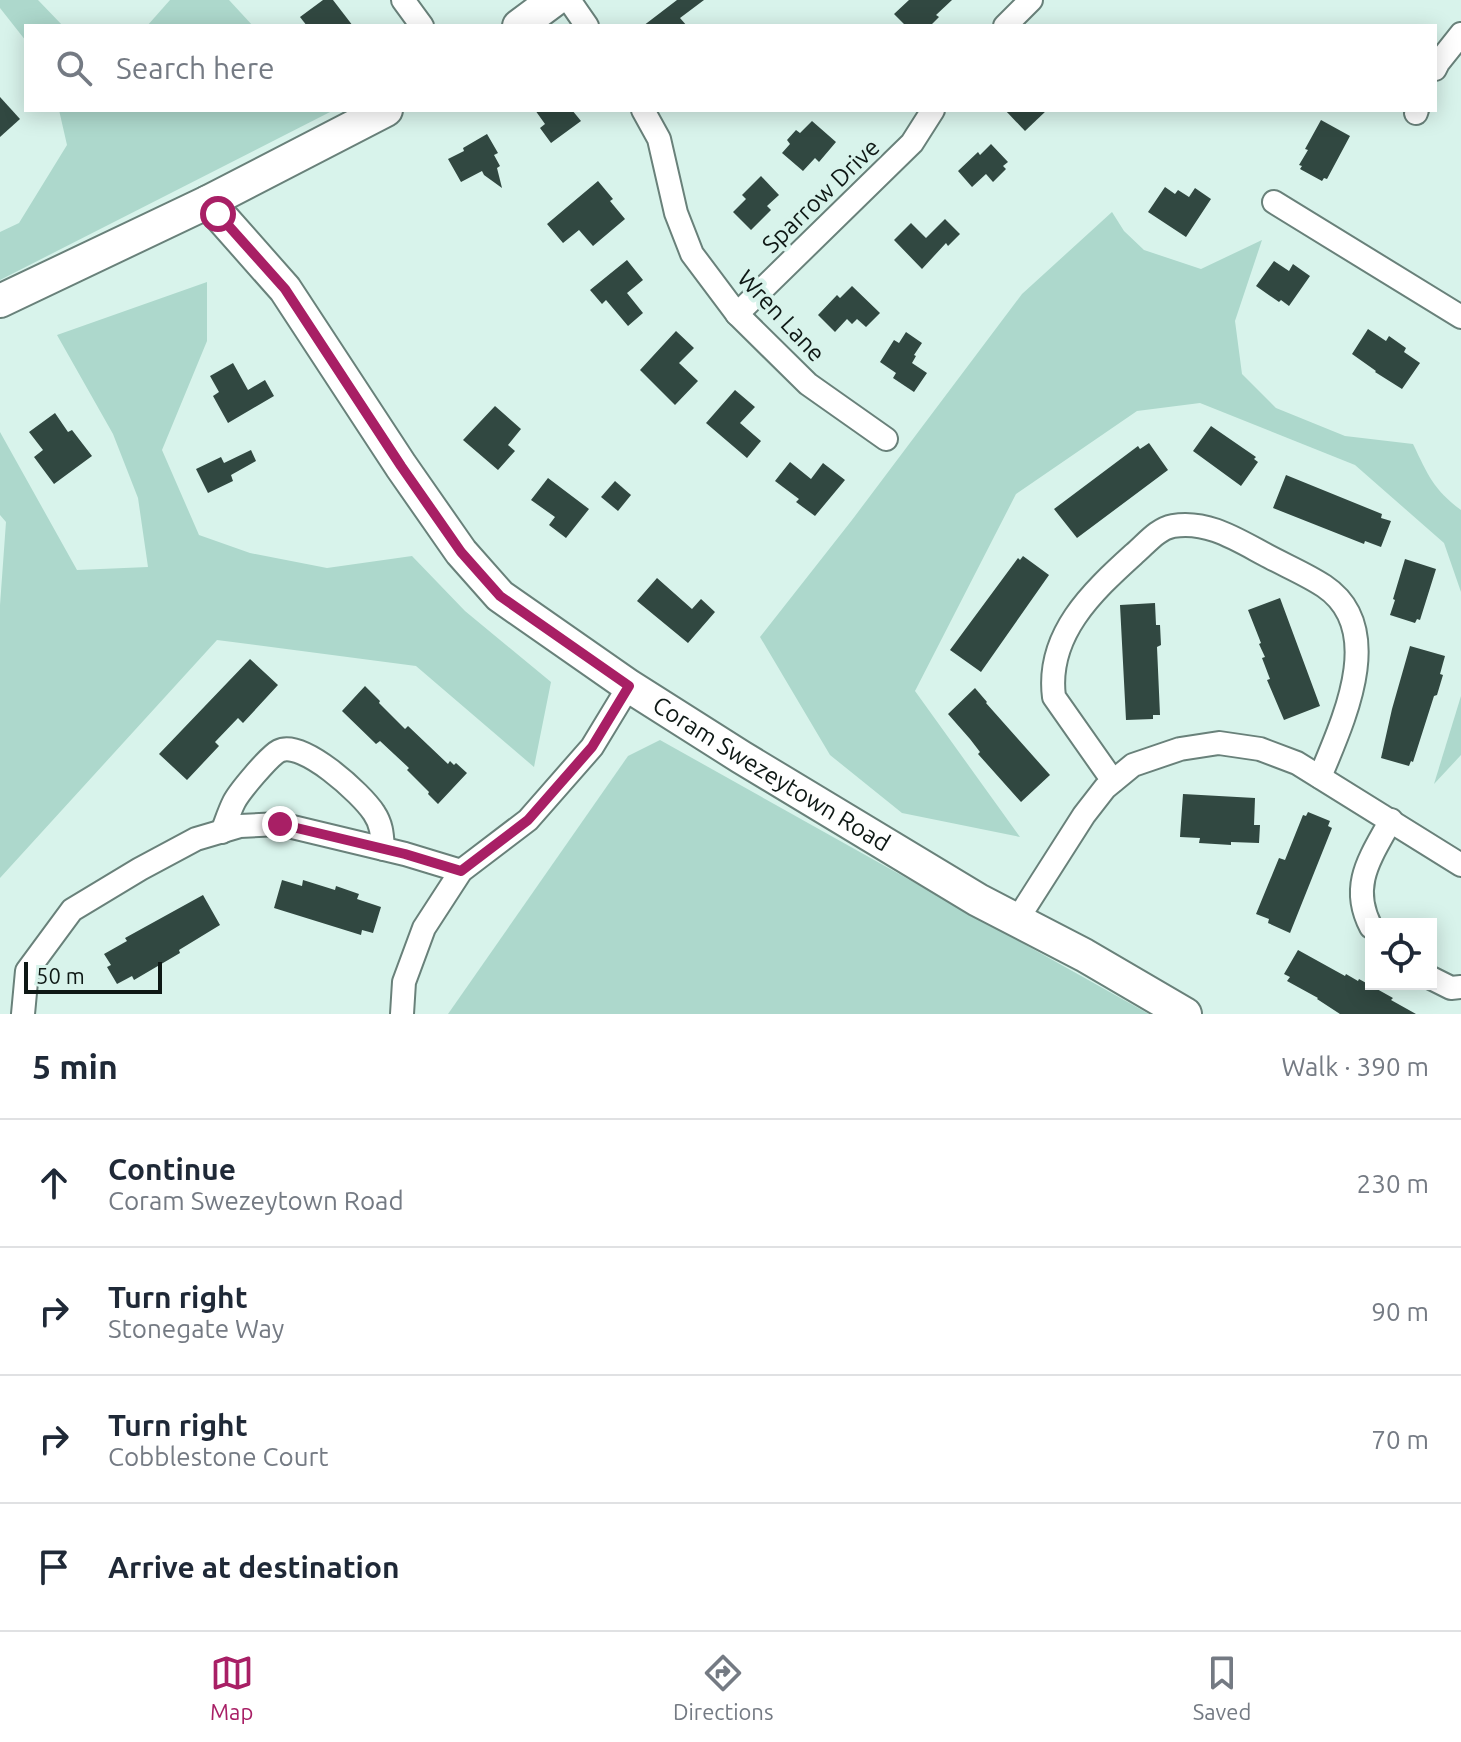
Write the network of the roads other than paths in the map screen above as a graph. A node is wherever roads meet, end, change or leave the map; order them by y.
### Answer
1 (403, 0) edge
2 (554, 0) edge
3 (569, 0) edge
4 (1031, 0) edge
5 (421, 24) edge
6 (522, 24) edge
7 (586, 24) edge
8 (1007, 24) edge
9 (1461, 34) edge
10 (1437, 65) edge
11 (382, 112) edge
12 (644, 112) edge
13 (932, 112) edge
14 (208, 202) junction
15 (1274, 202) dead end
16 (0, 301) edge
17 (737, 314) junction
18 (1461, 317) edge
19 (886, 439) dead end
20 (629, 686) junction
21 (1320, 777) junction
22 (1113, 781) junction
23 (1391, 820) junction
24 (222, 832) junction
25 (383, 849) junction
26 (1461, 865) edge
27 (461, 871) junction
28 (1366, 918) edge
29 (1017, 920) junction
30 (1437, 981) edge
31 (1461, 987) edge
32 (23, 1014) edge
33 (402, 1014) edge
34 (1185, 1014) edge

1 - 5 street
2 - 6 street
3 - 7 street
4 - 8 street
9 - 10 street
11 - 14 street
12 - 17 street, Wren Lane
13 - 17 street, Sparrow Drive
14 - 16 street
14 - 20 street, Coram Swezeytown Road
15 - 18 street
17 - 19 street, Wren Lane
20 - 27 street
20 - 29 street, Coram Swezeytown Road
21 - 22 street
21 - 22 street
21 - 23 street
22 - 29 street
23 - 26 street
23 - 28 street
24 - 25 street
24 - 25 street
24 - 32 street
25 - 27 street
27 - 33 street
29 - 34 street, Coram Swezeytown Road
30 - 31 street

